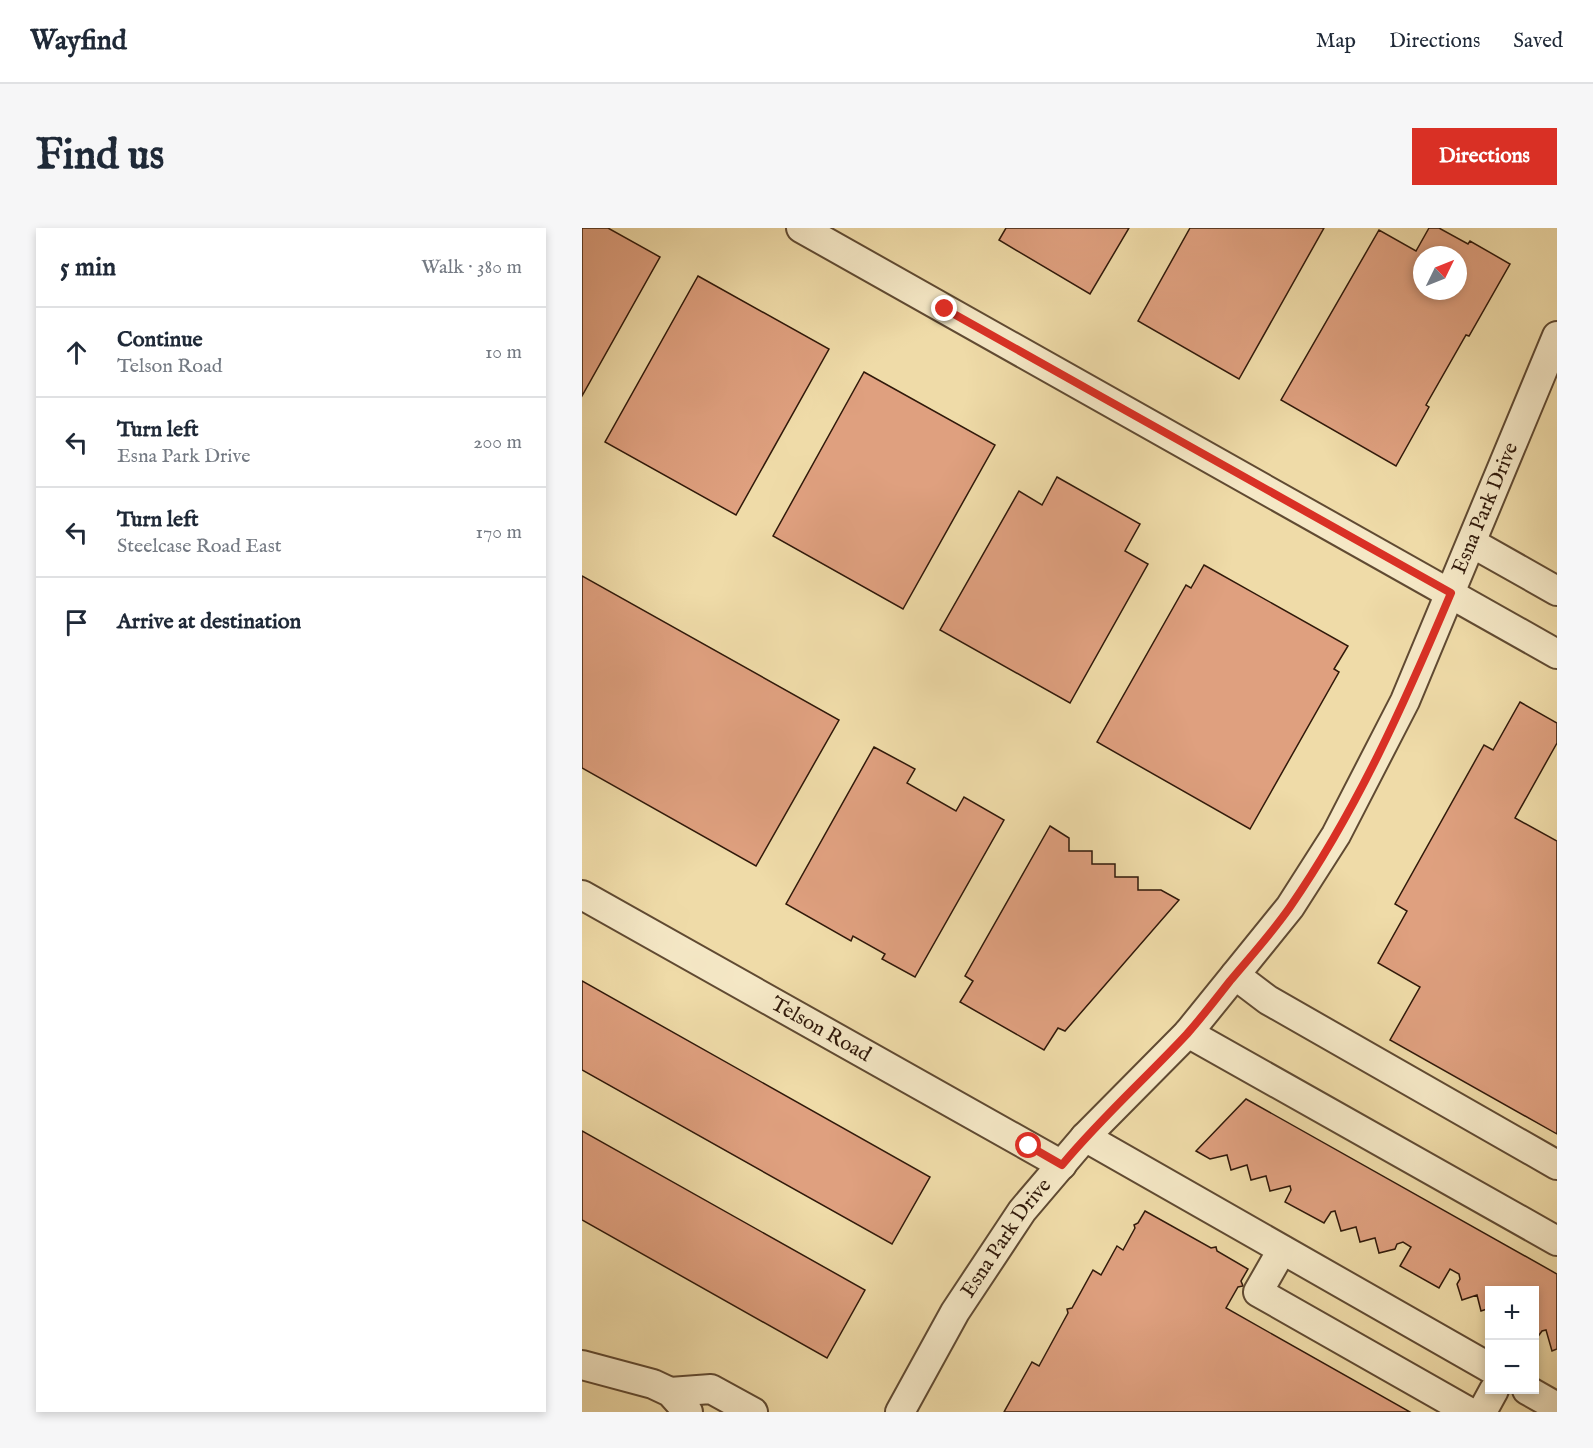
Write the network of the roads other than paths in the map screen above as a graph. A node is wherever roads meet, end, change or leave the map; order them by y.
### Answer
1 (801, 228) edge
2 (1556, 342) edge
3 (1472, 543) junction
4 (1557, 591) edge
5 (1451, 593) junction
6 (1557, 654) edge
7 (582, 895) edge
8 (1235, 975) junction
9 (1188, 1033) junction
10 (1085, 1137) junction
11 (1062, 1165) junction
12 (1557, 1165) edge
13 (1557, 1241) edge
14 (1282, 1250) junction
15 (582, 1365) edge
16 (1485, 1365) edge
17 (1491, 1394) edge
18 (1535, 1394) edge
19 (679, 1402) edge
20 (1557, 1407) edge
21 (903, 1411) edge
22 (753, 1412) edge
23 (1469, 1412) edge
24 (1482, 1412) edge

1 - 5 street
2 - 3 street, Esna Park Drive
3 - 4 street
3 - 5 street, Esna Park Drive
5 - 6 street
5 - 8 street, Esna Park Drive
7 - 11 street, Telson Road
8 - 9 street, Esna Park Drive
8 - 12 street
9 - 10 street, Esna Park Drive
9 - 13 street
10 - 11 street, Esna Park Drive
10 - 14 street
11 - 21 street, Esna Park Drive
14 - 16 street
14 - 23 street
15 - 19 street
17 - 24 street
18 - 20 street
19 - 22 street

